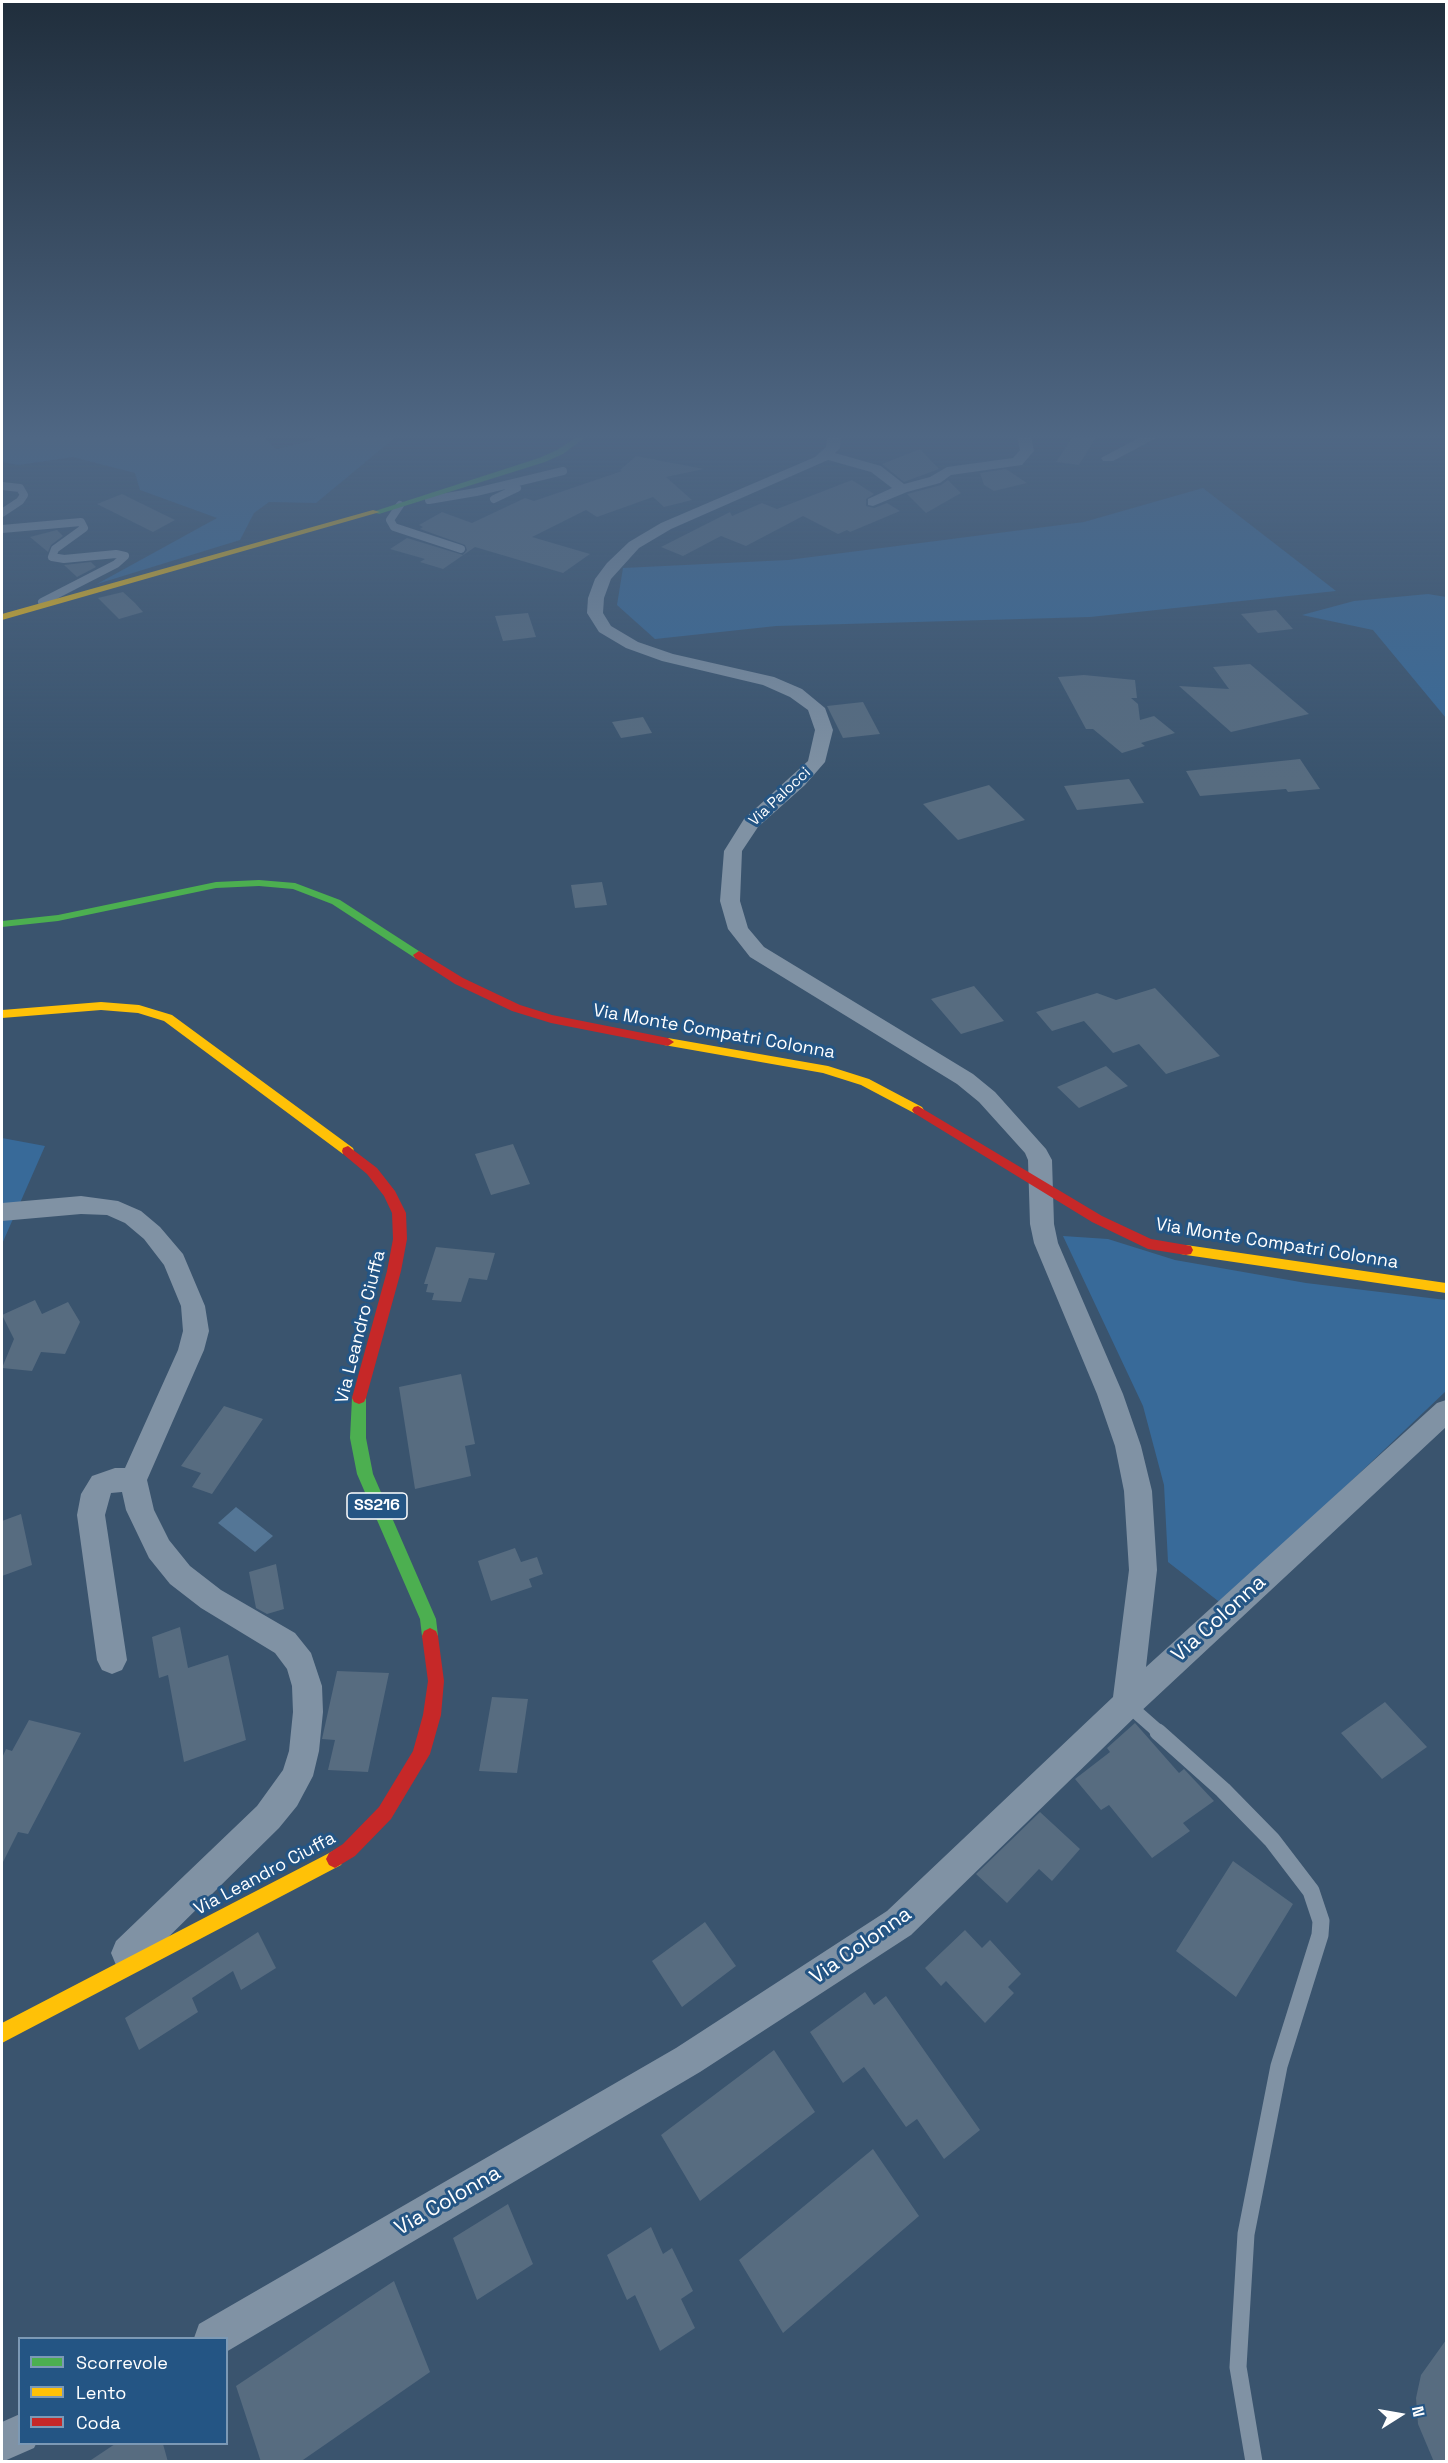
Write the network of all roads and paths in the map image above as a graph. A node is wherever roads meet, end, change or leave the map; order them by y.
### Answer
1 (55, 551) edge
2 (237, 551) edge
3 (629, 551) edge
4 (26, 610) junction
5 (2, 617) edge
6 (2, 924) edge
7 (2, 1014) edge
8 (1042, 1186) junction
9 (2, 1212) edge
10 (1446, 1288) edge
11 (1446, 1411) edge
12 (133, 1480) junction
13 (112, 1660) dead end
14 (1126, 1704) junction
15 (101, 1979) junction
16 (2, 2033) edge
17 (215, 2337) edge
18 (18, 2435) edge
19 (2, 2442) edge
20 (1254, 2462) edge

1 - 4 lane
2 - 4 main road
3 - 8 street, Via Palocci
4 - 5 main road
6 - 8 main road, Via Monte Compatri Colonna
7 - 15 main road, Via Leandro Ciuffa / SS216
8 - 10 main road, Via Monte Compatri Colonna
8 - 14 street, Via Palocci
9 - 12 street
11 - 14 street, Via Colonna
12 - 13 street
12 - 15 street
14 - 17 street, Via Colonna
14 - 20 lane
15 - 16 main road, Via Leandro Ciuffa / SS216
18 - 19 street

